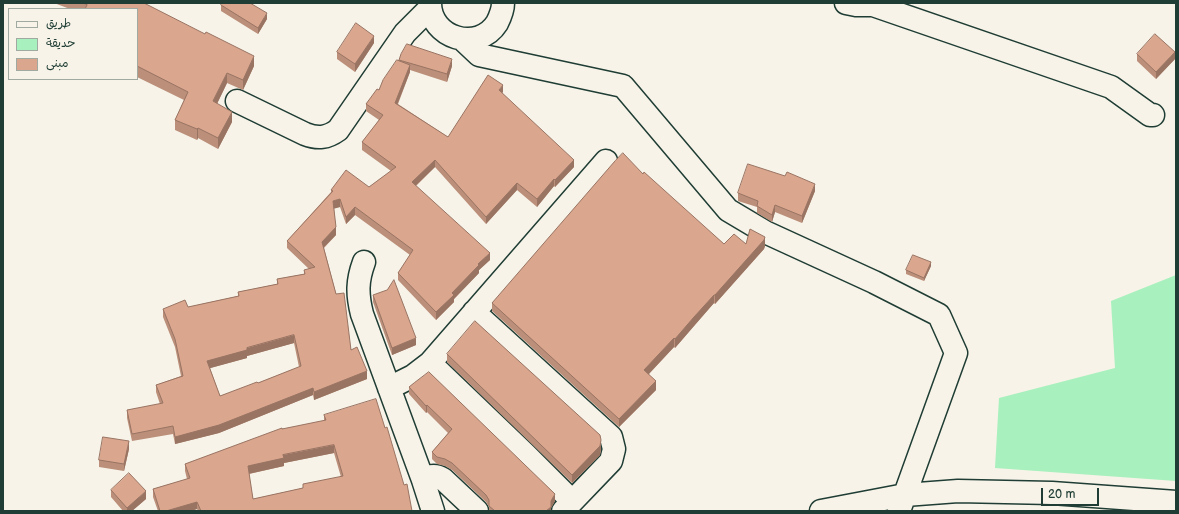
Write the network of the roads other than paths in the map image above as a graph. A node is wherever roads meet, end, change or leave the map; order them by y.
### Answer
1 (503, 3) edge
2 (846, 3) edge
3 (430, 6) edge
4 (462, 39) junction
5 (237, 101) dead end
6 (1153, 115) dead end
7 (606, 160) dead end
8 (364, 262) dead end
9 (474, 312) junction
10 (430, 363) junction
11 (389, 388) junction
12 (423, 480) junction
13 (1176, 502) edge
14 (902, 503) edge
15 (567, 506) edge
16 (433, 511) edge
17 (477, 511) edge
18 (821, 511) edge

1 - 4 street
2 - 6 street
3 - 4 street
3 - 5 street
4 - 14 street
7 - 9 street
8 - 11 street
9 - 10 street
9 - 15 street
10 - 11 street
10 - 15 street
11 - 12 street
12 - 16 street
12 - 17 street
13 - 14 street
14 - 18 street

